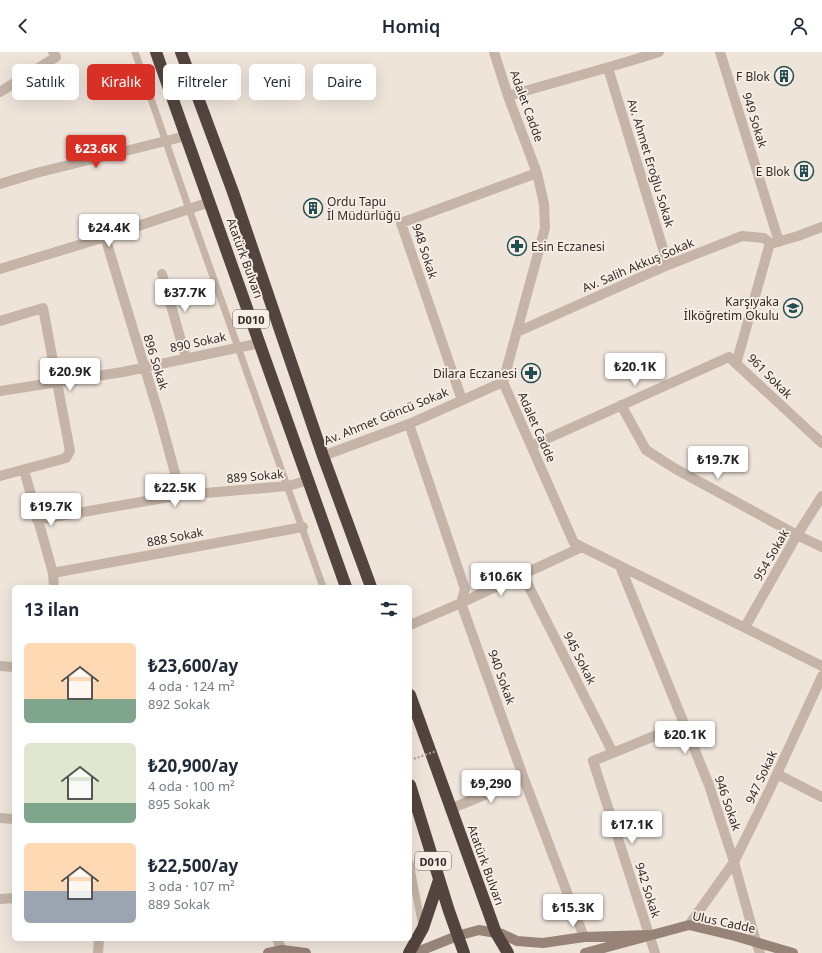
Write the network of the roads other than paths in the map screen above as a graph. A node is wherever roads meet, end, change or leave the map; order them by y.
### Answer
1 (135, 52) edge
2 (156, 52) edge
3 (182, 52) edge
4 (494, 52) edge
5 (659, 52) edge
6 (720, 52) edge
7 (54, 55) edge
8 (608, 68) junction
9 (0, 92) edge
10 (508, 96) junction
11 (186, 136) junction
12 (166, 140) junction
13 (537, 173) junction
14 (0, 184) edge
15 (210, 202) junction
16 (190, 209) junction
17 (822, 227) edge
18 (105, 237) junction
19 (775, 243) junction
20 (668, 266) junction
21 (0, 269) edge
22 (162, 274) dead end
23 (0, 320) edge
24 (517, 332) junction
25 (260, 343) junction
26 (239, 347) junction
27 (186, 358) junction
28 (736, 364) junction
29 (144, 368) junction
30 (57, 382) junction
31 (503, 382) junction
32 (0, 391) edge
33 (462, 400) junction
34 (621, 405) junction
35 (409, 424) junction
36 (822, 443) edge
37 (531, 446) junction
38 (323, 456) junction
39 (24, 470) junction
40 (0, 476) edge
41 (308, 480) junction
42 (288, 486) junction
43 (181, 495) junction
44 (822, 496) edge
45 (37, 520) junction
46 (303, 527) junction
47 (797, 535) junction
48 (582, 547) junction
49 (822, 547) edge
50 (620, 566) junction
51 (53, 573) junction
52 (524, 575) junction
53 (54, 585) edge
54 (322, 585) edge
55 (345, 585) edge
56 (370, 585) edge
57 (461, 603) junction
58 (412, 624) edge
59 (745, 627) junction
60 (0, 666) edge
61 (822, 666) edge
62 (12, 667) edge
63 (822, 676) edge
64 (412, 700) edge
65 (684, 724) junction
66 (613, 753) junction
67 (777, 774) junction
68 (524, 779) junction
69 (412, 792) edge
70 (822, 797) edge
71 (450, 809) junction
72 (0, 818) edge
73 (12, 819) edge
74 (734, 862) junction
75 (412, 873) edge
76 (439, 880) junction
77 (12, 898) edge
78 (0, 899) edge
79 (689, 925) junction
80 (423, 928) junction
81 (496, 933) junction
82 (649, 935) junction
83 (458, 936) junction
84 (584, 937) junction
85 (99, 941) edge
86 (278, 941) edge
87 (756, 942) junction
88 (282, 950) junction
89 (98, 953) edge
90 (268, 953) edge
91 (306, 953) edge
92 (409, 953) edge
93 (414, 953) edge
94 (464, 953) edge
95 (508, 953) edge
96 (585, 953) edge
97 (655, 953) edge
98 (760, 953) edge
99 (793, 953) edge

1 - 12 lane
2 - 11 highway, Atatürk Bulvarı / D010
3 - 38 highway, Atatürk Bulvarı / D010
4 - 10 street, Adalet Cadde
5 - 8 street
6 - 19 street, 949 Sokak
7 - 9 street
8 - 10 street
8 - 20 street, Av. Ahmet Eroğlu Sokak
10 - 13 street, Adalet Cadde
11 - 12 street
11 - 15 highway, Atatürk Bulvarı / D010
12 - 14 street
12 - 16 lane
13 - 24 street, Adalet Cadde
13 - 33 street, 948 Sokak
15 - 16 street
15 - 25 highway, Atatürk Bulvarı / D010
16 - 18 street
16 - 26 lane
17 - 19 street
18 - 21 street
18 - 29 street, 896 Sokak
19 - 20 street, Av. Salih Akkuş Sokak
19 - 28 street, 961 Sokak
20 - 24 street, Av. Salih Akkuş Sokak
22 - 27 street
23 - 30 street
24 - 31 street, Adalet Cadde
25 - 26 street, 890 Sokak
25 - 41 highway, Atatürk Bulvarı / D010
26 - 27 street, 890 Sokak
26 - 42 lane
27 - 29 street, 890 Sokak
28 - 34 street
28 - 36 street, 961 Sokak
29 - 30 street, 890 Sokak
29 - 43 street, 896 Sokak
30 - 32 street, 890 Sokak
30 - 39 street
31 - 33 street, Av. Ahmet Göncü Sokak
31 - 37 street, Adalet Cadde
33 - 35 street, Av. Ahmet Göncü Sokak
34 - 37 street
34 - 47 street
35 - 38 street, Av. Ahmet Göncü Sokak
35 - 57 street, 940 Sokak
37 - 48 street, Adalet Cadde
38 - 56 highway, Atatürk Bulvarı / D010
39 - 40 street
39 - 45 street
41 - 42 street, 889 Sokak
41 - 55 highway, Atatürk Bulvarı / D010
42 - 43 street, 889 Sokak
42 - 46 lane
43 - 45 street, 889 Sokak
44 - 47 street, 954 Sokak
45 - 51 street
46 - 51 street, 888 Sokak
46 - 54 lane
47 - 49 street
47 - 59 street, 954 Sokak
48 - 50 street, Adalet Cadde
48 - 52 street
50 - 59 street, Adalet Cadde
50 - 65 street, 946 Sokak
51 - 53 street
52 - 57 street
52 - 66 street, 945 Sokak
57 - 58 street
57 - 68 street, 940 Sokak
59 - 61 street, Adalet Cadde
60 - 62 street
63 - 67 street, 947 Sokak
64 - 71 highway, Atatürk Bulvarı / D010
65 - 66 street
65 - 74 street, 946 Sokak
66 - 82 street, 942 Sokak
67 - 70 street
67 - 74 street, 947 Sokak
68 - 71 street
68 - 84 street, 940 Sokak
69 - 76 highway, D010
71 - 81 highway, Atatürk Bulvarı / D010
72 - 73 street
74 - 79 street, 947 Sokak
74 - 87 street, 946 Sokak
75 - 80 lane
76 - 80 highway
76 - 83 highway, D010
77 - 78 street
79 - 82 street, Ulus Cadde
79 - 87 street, Ulus Cadde
80 - 92 highway
81 - 83 street, Ulus Cadde
81 - 84 street, Ulus Cadde
81 - 95 highway, Atatürk Bulvarı / D010
82 - 84 street, Ulus Cadde
82 - 96 street, Ulus Cadde
82 - 97 street, 942 Sokak
83 - 93 street, Ulus Cadde
83 - 94 highway, D010
85 - 89 street
86 - 88 street
87 - 98 street, 946 Sokak
87 - 99 street, Ulus Cadde
88 - 90 street
88 - 91 street

